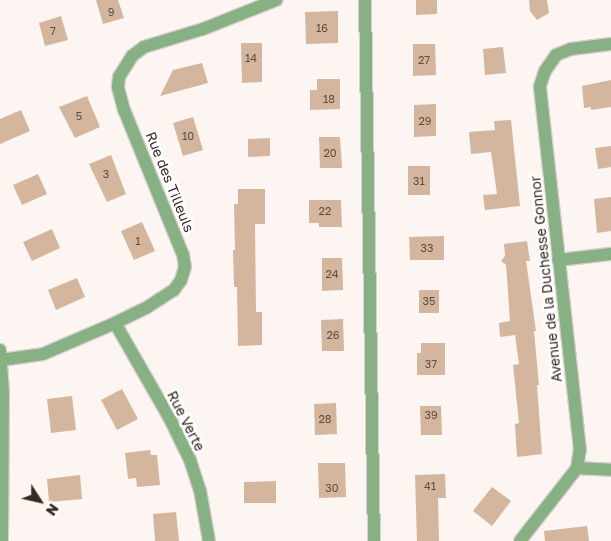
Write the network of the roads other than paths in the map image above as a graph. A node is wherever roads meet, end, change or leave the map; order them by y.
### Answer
1 (276, 0) edge
2 (365, 0) edge
3 (611, 44) edge
4 (611, 254) edge
5 (558, 260) junction
6 (115, 323) junction
7 (1, 355) edge
8 (577, 468) junction
9 (611, 470) edge
10 (2, 540) edge
11 (209, 541) edge
12 (374, 541) edge
13 (520, 541) edge

1 - 6 street, Rue des Tilleuls
2 - 12 street
3 - 5 street, Avenue de la Duchesse Gonnor
4 - 5 street
5 - 8 street, Avenue de la Duchesse Gonnor
6 - 7 street, Rue des Tilleuls
6 - 11 street, Rue Verte
7 - 10 street
8 - 9 street
8 - 13 street

